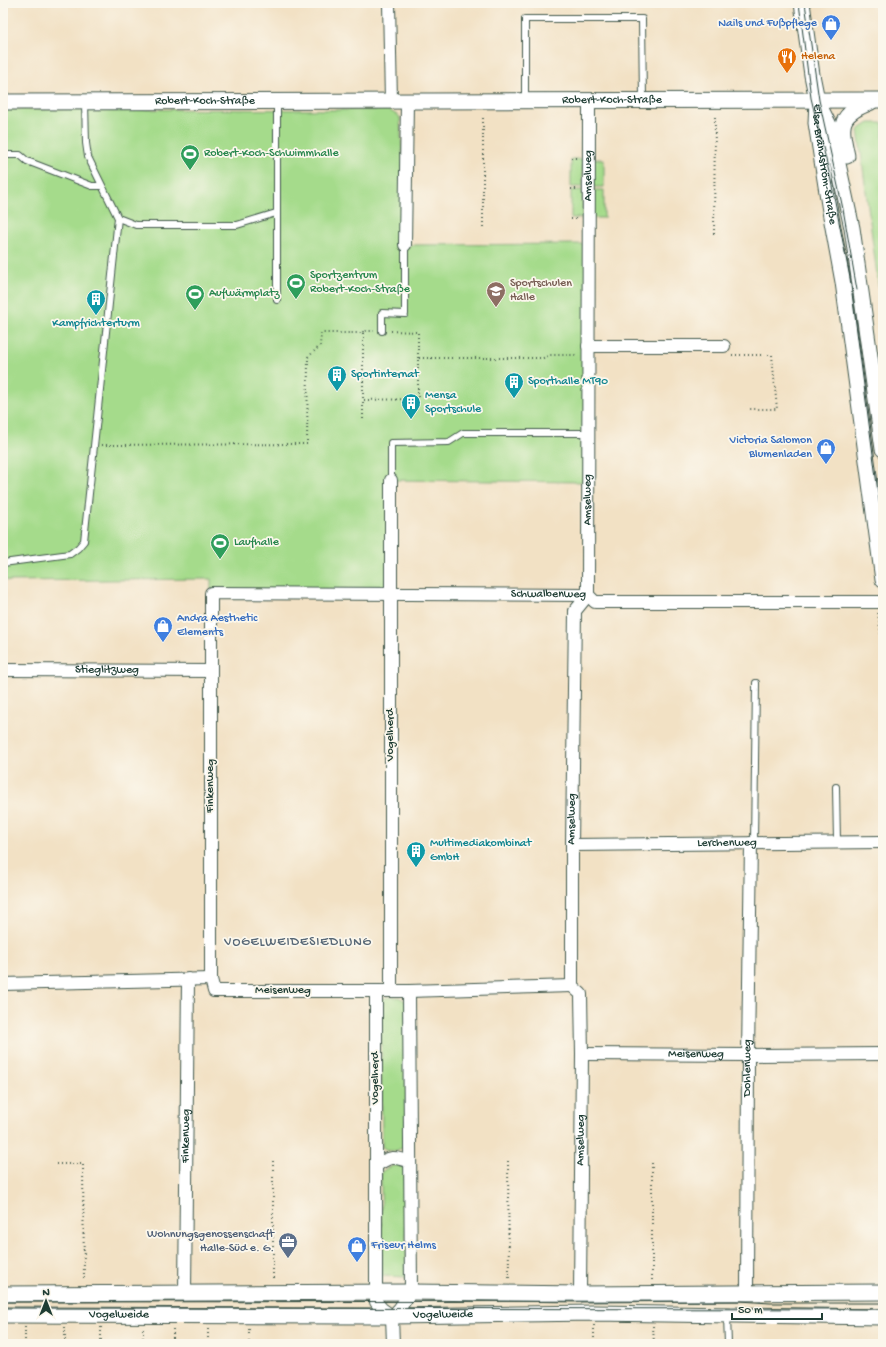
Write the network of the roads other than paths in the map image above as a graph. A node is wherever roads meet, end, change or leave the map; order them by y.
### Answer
1 (390, 3) edge
2 (802, 3) edge
3 (525, 100) junction
4 (643, 100) junction
5 (817, 100) junction
6 (880, 100) edge
7 (277, 101) junction
8 (390, 101) junction
9 (407, 101) junction
10 (589, 101) junction
11 (3, 102) edge
12 (85, 102) junction
13 (3, 155) edge
14 (102, 186) junction
15 (276, 213) junction
16 (118, 218) junction
17 (851, 222) junction
18 (405, 245) joint
19 (277, 300) dead end
20 (382, 331) road end
21 (724, 346) road end
22 (588, 350) junction
23 (588, 433) junction
24 (883, 449) edge
25 (391, 480) joint
26 (3, 563) edge
27 (883, 580) edge
28 (212, 593) joint
29 (390, 593) junction
30 (588, 595) junction
31 (883, 602) edge
32 (3, 670) edge
33 (211, 671) junction
34 (756, 683) dead end
35 (836, 787) dead end
36 (837, 842) junction
37 (883, 842) edge
38 (753, 843) junction
39 (572, 845) junction
40 (188, 979) junction
41 (211, 979) junction
42 (3, 984) edge
43 (572, 986) junction
44 (376, 991) junction
45 (391, 991) junction
46 (409, 991) junction
47 (582, 1054) junction
48 (883, 1054) edge
49 (748, 1055) junction
50 (410, 1162) junction
51 (376, 1166) junction
52 (377, 1292) junction
53 (411, 1292) junction
54 (747, 1292) junction
55 (883, 1292) edge
56 (185, 1293) junction
57 (3, 1294) edge
58 (580, 1294) junction
59 (727, 1314) junction
60 (3, 1315) edge
61 (392, 1316) junction
62 (883, 1317) edge
63 (393, 1344) edge
64 (728, 1344) edge

1 - 8 street
2 - 5 street
3 - 4 lane
3 - 9 street, Robert-Koch-Straße
3 - 10 street, Robert-Koch-Straße
4 - 5 street, Robert-Koch-Straße
4 - 10 street, Robert-Koch-Straße
5 - 6 street, Robert-Koch-Straße
5 - 17 street, Elsa-Brändström-Straße
5 - 27 street, Elsa-Brändström-Straße
6 - 17 street
7 - 8 street, Robert-Koch-Straße
7 - 12 street, Robert-Koch-Straße
7 - 15 lane
8 - 9 street, Robert-Koch-Straße
9 - 18 street
10 - 22 street, Amselweg
11 - 12 street, Robert-Koch-Straße
12 - 14 lane
13 - 14 lane
14 - 16 lane
15 - 16 lane
15 - 19 lane
16 - 26 lane
17 - 24 street, Elsa-Brändström-Straße
18 - 20 lane
21 - 22 street
22 - 23 street, Amselweg
23 - 25 lane
23 - 30 street, Amselweg
25 - 29 street, Vogelherd
28 - 29 street, Schwalbenweg
28 - 33 street, Finkenweg
29 - 30 street, Schwalbenweg
29 - 45 street, Vogelherd
30 - 31 street, Schwalbenweg
30 - 39 street, Amselweg
32 - 33 street, Stieglitzweg
33 - 41 street, Finkenweg
34 - 38 lane
35 - 36 lane
36 - 37 street, Lerchenweg
36 - 38 street, Lerchenweg
38 - 39 street, Lerchenweg
38 - 49 street, Dohlenweg
39 - 43 street, Amselweg
40 - 41 street
40 - 42 street
40 - 56 street, Finkenweg
41 - 44 street, Meisenweg
43 - 46 street, Meisenweg
43 - 47 street, Amselweg
44 - 45 street, Meisenweg
44 - 51 street, Vogelherd
45 - 46 street, Meisenweg
46 - 50 street
47 - 49 street, Meisenweg
47 - 58 street, Amselweg
48 - 49 street, Meisenweg
49 - 54 street, Dohlenweg
50 - 51 street
50 - 53 street
51 - 52 street, Vogelherd
52 - 53 street, Vogelweide
52 - 56 street, Vogelweide
52 - 61 street, Vogelherd
53 - 58 street, Vogelweide
53 - 61 street
54 - 55 street, Vogelweide
54 - 58 street, Vogelweide
56 - 57 street, Vogelweide
59 - 61 street, Vogelweide
59 - 62 street, Vogelweide
59 - 64 lane
60 - 61 street, Vogelweide
61 - 63 street

